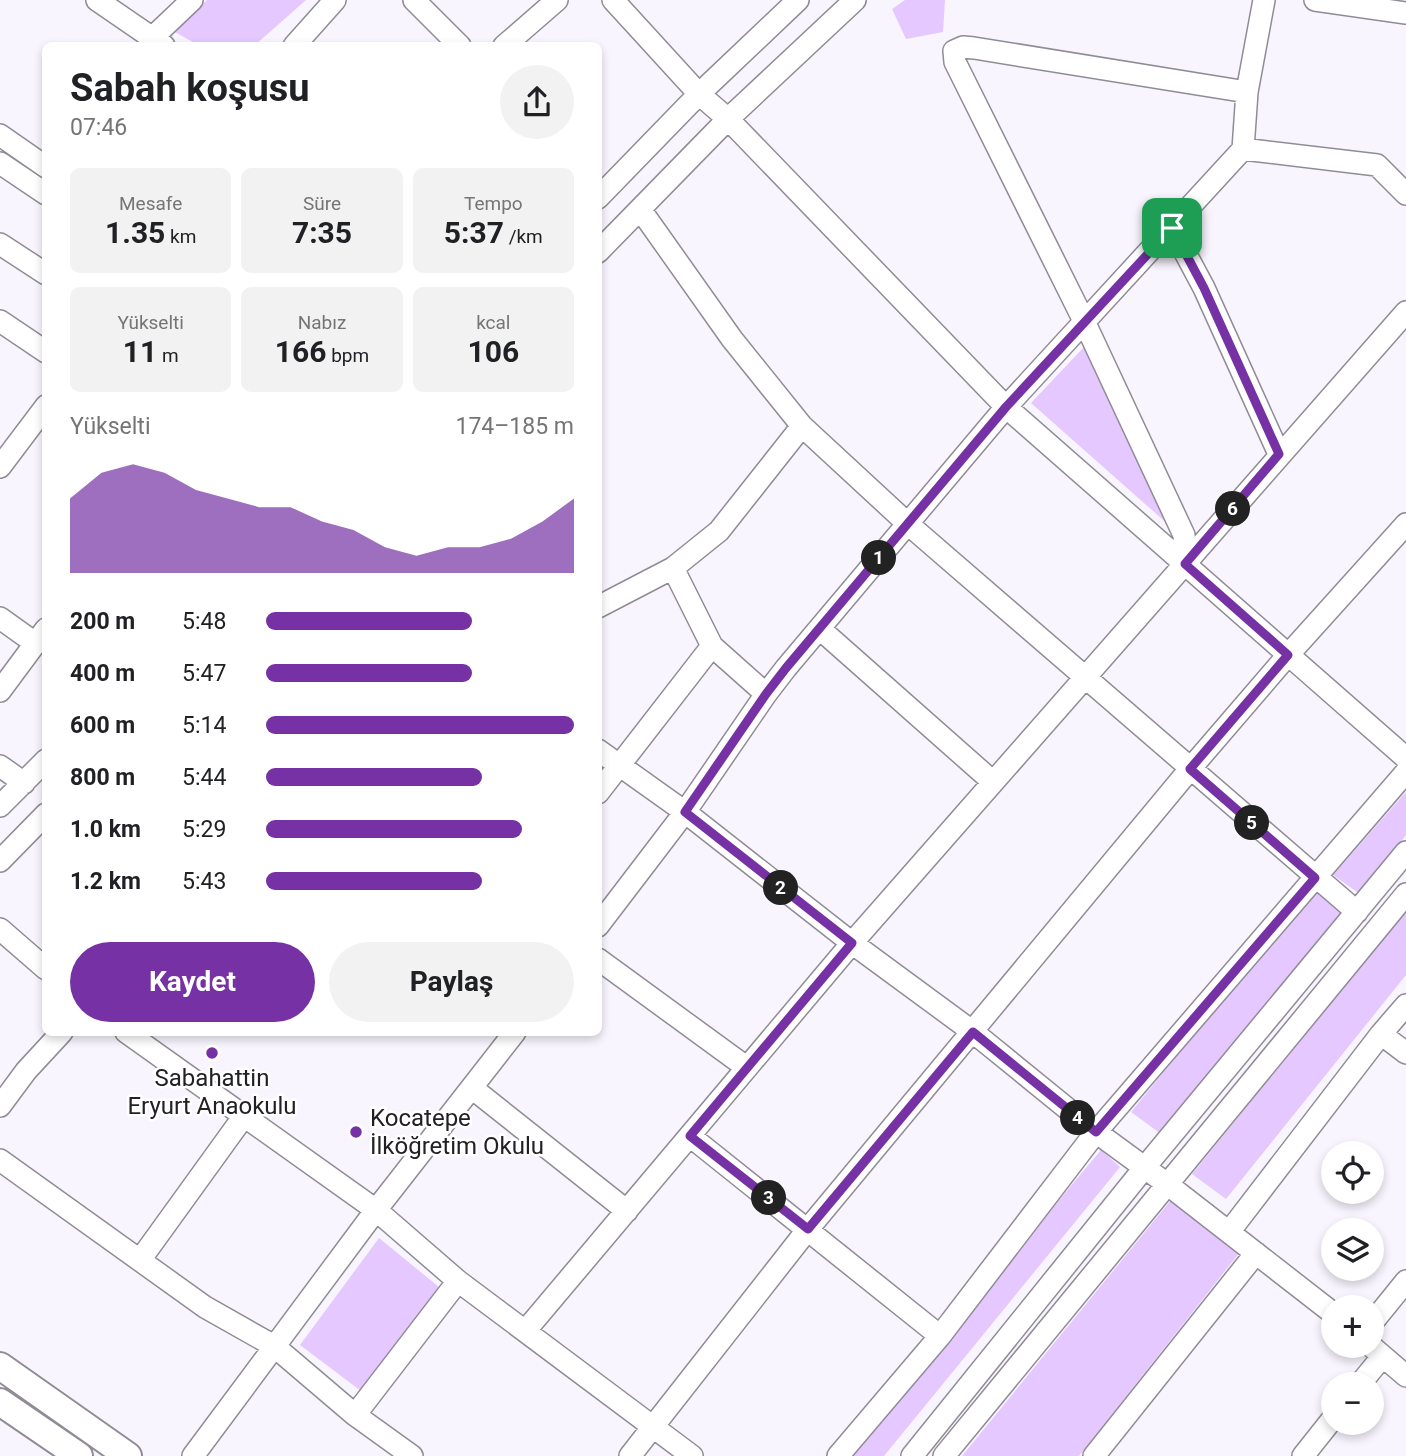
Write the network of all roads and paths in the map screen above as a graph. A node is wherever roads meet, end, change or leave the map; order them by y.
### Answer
1 (97, 0) edge
2 (192, 0) edge
3 (335, 0) edge
4 (414, 0) edge
5 (557, 0) edge
6 (613, 0) edge
7 (798, 0) edge
8 (855, 0) edge
9 (1264, 0) edge
10 (1315, 0) edge
11 (1406, 13) edge
12 (158, 42) edge
13 (298, 42) edge
14 (456, 42) edge
15 (509, 42) edge
16 (1247, 92) junction
17 (699, 94) junction
18 (728, 119) junction
19 (0, 135) edge
20 (1244, 149) junction
21 (0, 163) edge
22 (42, 163) edge
23 (602, 190) edge
24 (42, 191) edge
25 (1406, 194) edge
26 (640, 209) junction
27 (1172, 228) junction
28 (0, 244) edge
29 (602, 248) edge
30 (42, 271) edge
31 (1406, 312) edge
32 (0, 321) edge
33 (1084, 321) junction
34 (42, 349) edge
35 (1006, 407) junction
36 (42, 411) edge
37 (802, 426) junction
38 (1279, 454) junction
39 (0, 467) edge
40 (908, 524) junction
41 (1406, 524) edge
42 (1185, 564) junction
43 (673, 568) junction
44 (602, 605) edge
45 (0, 618) edge
46 (820, 629) junction
47 (40, 636) edge
48 (712, 646) junction
49 (1288, 655) junction
50 (1085, 677) junction
51 (0, 691) edge
52 (766, 694) junction
53 (602, 753) edge
54 (1406, 758) edge
55 (42, 764) edge
56 (618, 765) junction
57 (0, 766) edge
58 (1190, 769) junction
59 (1406, 772) edge
60 (993, 782) junction
61 (24, 783) junction
62 (602, 787) edge
63 (0, 806) edge
64 (685, 812) junction
65 (42, 818) edge
66 (1406, 852) edge
67 (0, 861) edge
68 (1315, 878) junction
69 (1406, 894) edge
70 (1357, 912) junction
71 (602, 921) edge
72 (0, 929) edge
73 (852, 943) junction
74 (602, 962) edge
75 (42, 966) edge
76 (1406, 1005) edge
77 (973, 1032) junction
78 (1381, 1034) junction
79 (58, 1036) edge
80 (132, 1036) edge
81 (512, 1036) edge
82 (1406, 1054) edge
83 (746, 1067) junction
84 (472, 1088) junction
85 (0, 1106) edge
86 (244, 1116) junction
87 (1096, 1132) junction
88 (690, 1136) junction
89 (0, 1160) edge
90 (1145, 1167) junction
91 (1167, 1184) junction
92 (376, 1210) junction
93 (627, 1211) junction
94 (808, 1229) junction
95 (1229, 1232) junction
96 (1256, 1253) junction
97 (140, 1261) junction
98 (1406, 1280) edge
99 (458, 1281) junction
100 (1321, 1304) edge
101 (1384, 1308) edge
102 (526, 1330) junction
103 (940, 1336) junction
104 (274, 1346) junction
105 (1384, 1357) edge
106 (0, 1366) edge
107 (1406, 1376) edge
108 (0, 1402) edge
109 (355, 1415) junction
110 (653, 1426) junction
111 (1321, 1434) edge
112 (1098, 1455) edge
113 (79, 1456) edge
114 (128, 1456) edge
115 (193, 1456) edge
116 (412, 1456) edge
117 (630, 1456) edge
118 (692, 1456) edge
119 (838, 1456) edge
120 (912, 1456) edge
121 (944, 1456) edge
122 (1303, 1456) edge

1 - 12 street
2 - 12 street
3 - 13 street
4 - 14 street
5 - 15 street
6 - 17 street
7 - 17 street
8 - 18 street
9 - 16 street
10 - 11 street
16 - 20 street
16 - 33 street
17 - 18 street
17 - 23 street
18 - 26 street
18 - 35 street
19 - 22 street
20 - 25 street
20 - 27 street
21 - 24 street
26 - 29 street
26 - 37 street
27 - 33 street
27 - 38 street
28 - 30 street
31 - 38 street
32 - 34 street
33 - 35 street
33 - 42 street
35 - 40 street
35 - 42 street
36 - 39 street
37 - 40 street
37 - 43 street
38 - 42 street
40 - 46 street
40 - 50 street
41 - 49 street
42 - 49 street
42 - 50 street
43 - 44 street
43 - 48 street
45 - 47 street
46 - 52 street
46 - 60 street
47 - 51 street
48 - 52 street
48 - 56 street
49 - 54 street
49 - 58 street
50 - 58 street
50 - 60 street
52 - 64 street
53 - 56 street
55 - 61 street
56 - 62 street
56 - 64 street
57 - 61 street
58 - 68 street
58 - 77 street
59 - 68 street
60 - 73 street
61 - 63 street
64 - 71 street
64 - 73 street
65 - 67 street
66 - 70 street
68 - 70 street
68 - 87 street
69 - 91 street
70 - 90 street
72 - 75 street
73 - 77 street
73 - 83 street
74 - 83 street
76 - 78 street
77 - 87 street
77 - 94 street
78 - 82 street
78 - 95 street
79 - 85 street
80 - 86 street
81 - 84 street
83 - 88 street
84 - 92 street
84 - 93 street
86 - 92 street
86 - 97 street
87 - 90 street
87 - 103 street
88 - 93 street
88 - 94 street
89 - 97 street
90 - 91 street
90 - 120 street
91 - 95 street
91 - 121 street
92 - 99 street
92 - 104 street
93 - 102 street
94 - 103 street
94 - 110 street
95 - 96 street
96 - 100 street
96 - 112 street
97 - 104 street
98 - 101 street
99 - 102 street
99 - 109 street
102 - 110 street
103 - 119 street
104 - 109 street
104 - 115 street
105 - 107 street
106 - 114 main road
108 - 113 main road
109 - 116 street
110 - 117 street
110 - 118 street
111 - 122 street

